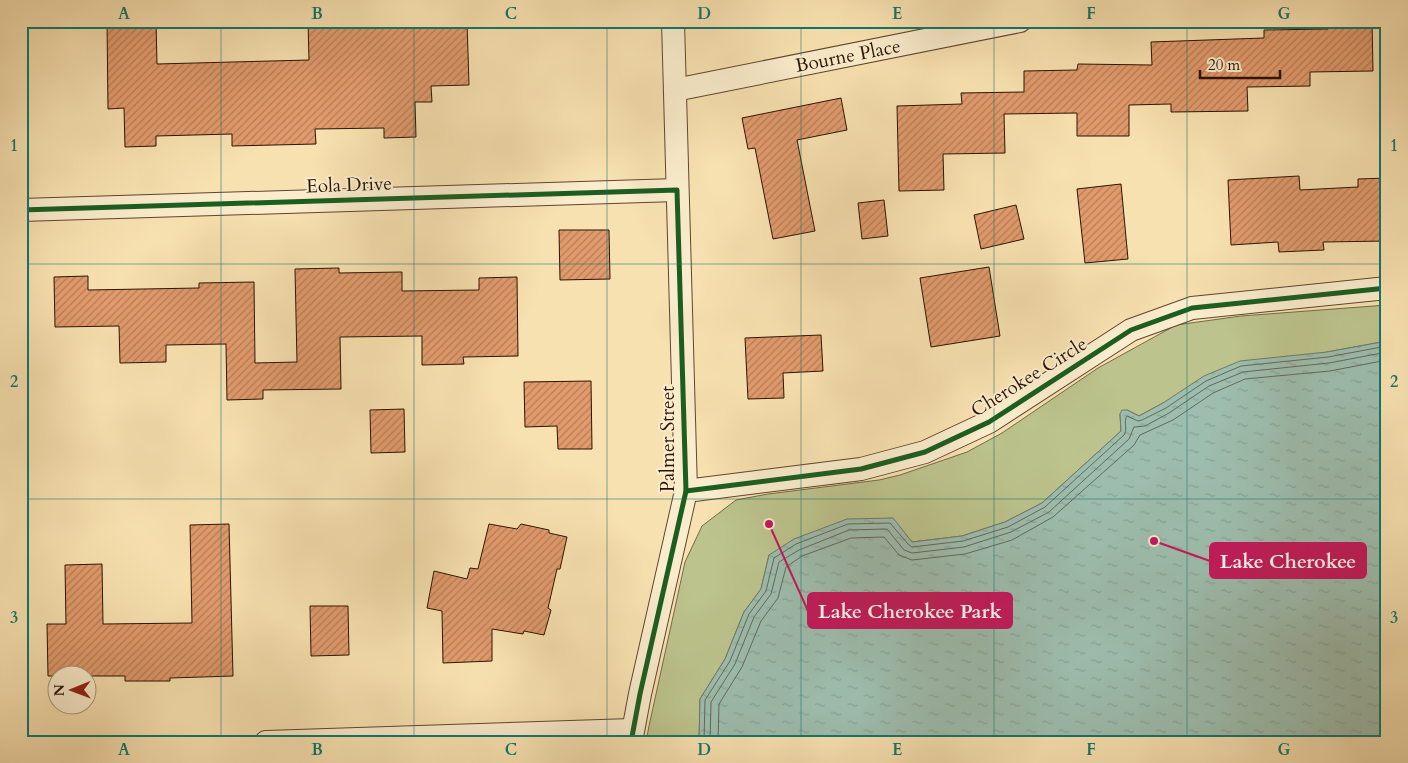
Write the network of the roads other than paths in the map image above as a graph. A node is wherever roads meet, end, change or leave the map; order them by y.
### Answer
1 (674, 21) edge
2 (1020, 21) edge
3 (675, 90) junction
4 (677, 190) junction
5 (21, 210) edge
6 (1387, 288) edge
7 (686, 491) junction
8 (632, 736) edge
9 (266, 742) edge

1 - 3 street, Palmer Street
2 - 3 street, Bourne Place
3 - 4 street, Palmer Street
4 - 5 street, Eola Drive
4 - 7 street, Palmer Street
6 - 7 street, Cherokee Circle
7 - 8 street, Palmer Street
8 - 9 street

